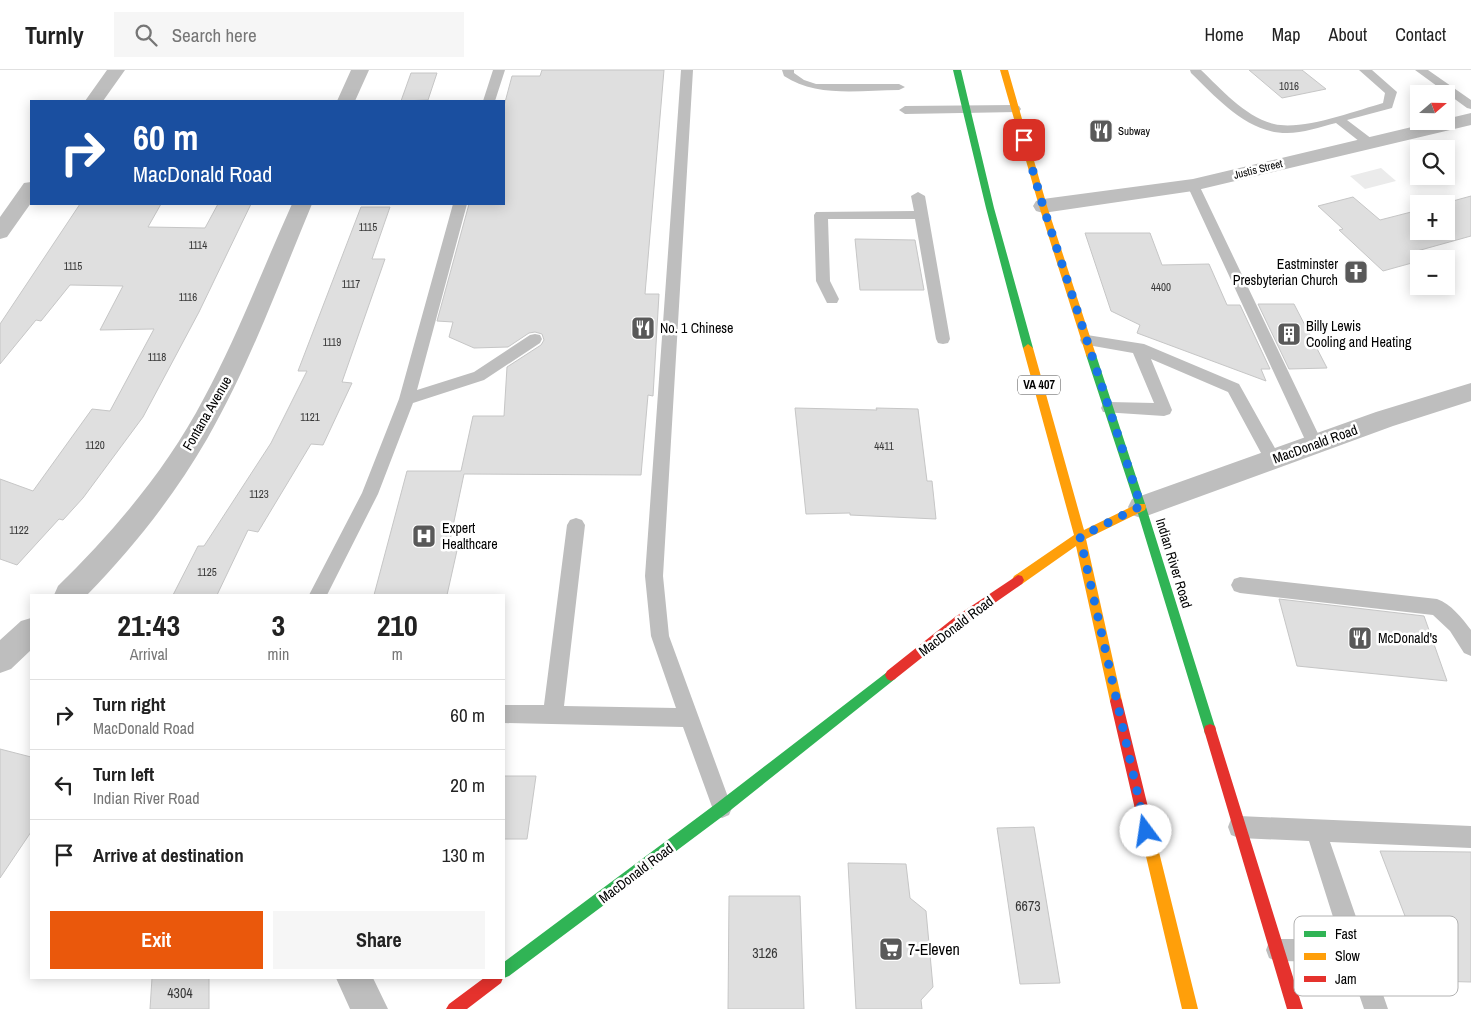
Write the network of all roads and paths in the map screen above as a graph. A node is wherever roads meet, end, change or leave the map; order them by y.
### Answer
1 (116, 70) edge
2 (360, 70) edge
3 (499, 70) edge
4 (687, 70) edge
5 (788, 70) edge
6 (957, 70) edge
7 (1004, 70) edge
8 (1365, 70) edge
9 (1421, 70) edge
10 (1195, 71) dead end
11 (899, 87) dead end
12 (95, 100) edge
13 (346, 100) edge
14 (489, 100) edge
15 (1471, 105) edge
16 (966, 109) junction
17 (1015, 109) junction
18 (905, 110) dead end
19 (1338, 119) junction
20 (1471, 119) edge
21 (1368, 142) junction
22 (1193, 185) junction
23 (30, 189) edge
24 (918, 196) dead end
25 (302, 205) edge
26 (460, 205) edge
27 (1043, 206) junction
28 (921, 215) junction
29 (0, 232) edge
30 (832, 299) dead end
31 (535, 339) dead end
32 (943, 339) dead end
33 (1087, 340) junction
34 (1139, 348) junction
35 (1471, 392) edge
36 (407, 399) junction
37 (1109, 408) junction
38 (1315, 444) junction
39 (1274, 459) junction
40 (1141, 506) junction
41 (576, 525) dead end
42 (1080, 537) junction
43 (1240, 585) dead end
44 (69, 594) edge
45 (319, 594) edge
46 (1437, 607) junction
47 (1471, 628) edge
48 (30, 632) edge
49 (1471, 647) edge
50 (0, 659) edge
51 (505, 714) edge
52 (553, 715) junction
53 (689, 718) junction
54 (722, 808) junction
55 (1239, 827) junction
56 (1316, 830) junction
57 (1471, 837) edge
58 (1344, 916) edge
59 (1277, 950) junction
60 (1294, 950) edge
61 (505, 971) edge
62 (354, 979) edge
63 (495, 979) edge
64 (1371, 996) edge
65 (369, 1009) edge
66 (454, 1009) edge
67 (1190, 1009) edge
68 (1295, 1009) edge
69 (1376, 1009) edge

1 - 12 street
2 - 13 street
3 - 14 lane
4 - 53 lane
5 - 11 lane
6 - 16 main road, VA 407
7 - 17 main road, Indian River Road
8 - 19 lane
9 - 15 lane
10 - 19 lane
16 - 17 lane
16 - 18 lane
16 - 42 main road, VA 407
17 - 27 main road, Indian River Road
19 - 21 lane
20 - 21 street, Justis Street
21 - 22 street, Justis Street
22 - 27 street, Justis Street
22 - 38 lane
23 - 29 street
24 - 28 lane
25 - 44 street, Fontana Avenue
26 - 36 lane
27 - 33 main road, Indian River Road
28 - 30 lane
28 - 32 lane
31 - 36 lane
33 - 34 lane
33 - 37 main road, Indian River Road
34 - 37 lane
34 - 39 lane
35 - 38 street, MacDonald Road
36 - 45 lane
37 - 40 main road, Indian River Road
38 - 39 street, MacDonald Road
39 - 40 street, MacDonald Road
40 - 42 main road, MacDonald Road
40 - 55 main road, Indian River Road
41 - 52 lane
42 - 54 main road, MacDonald Road
42 - 67 main road
43 - 46 lane
46 - 47 lane
46 - 49 lane
48 - 50 street
51 - 52 lane
52 - 53 lane
53 - 54 lane
54 - 61 main road, MacDonald Road
55 - 56 lane
55 - 59 main road, Indian River Road
56 - 57 lane
56 - 58 lane
59 - 60 lane
59 - 68 main road, Indian River Road
62 - 65 street
63 - 66 main road
64 - 69 lane

